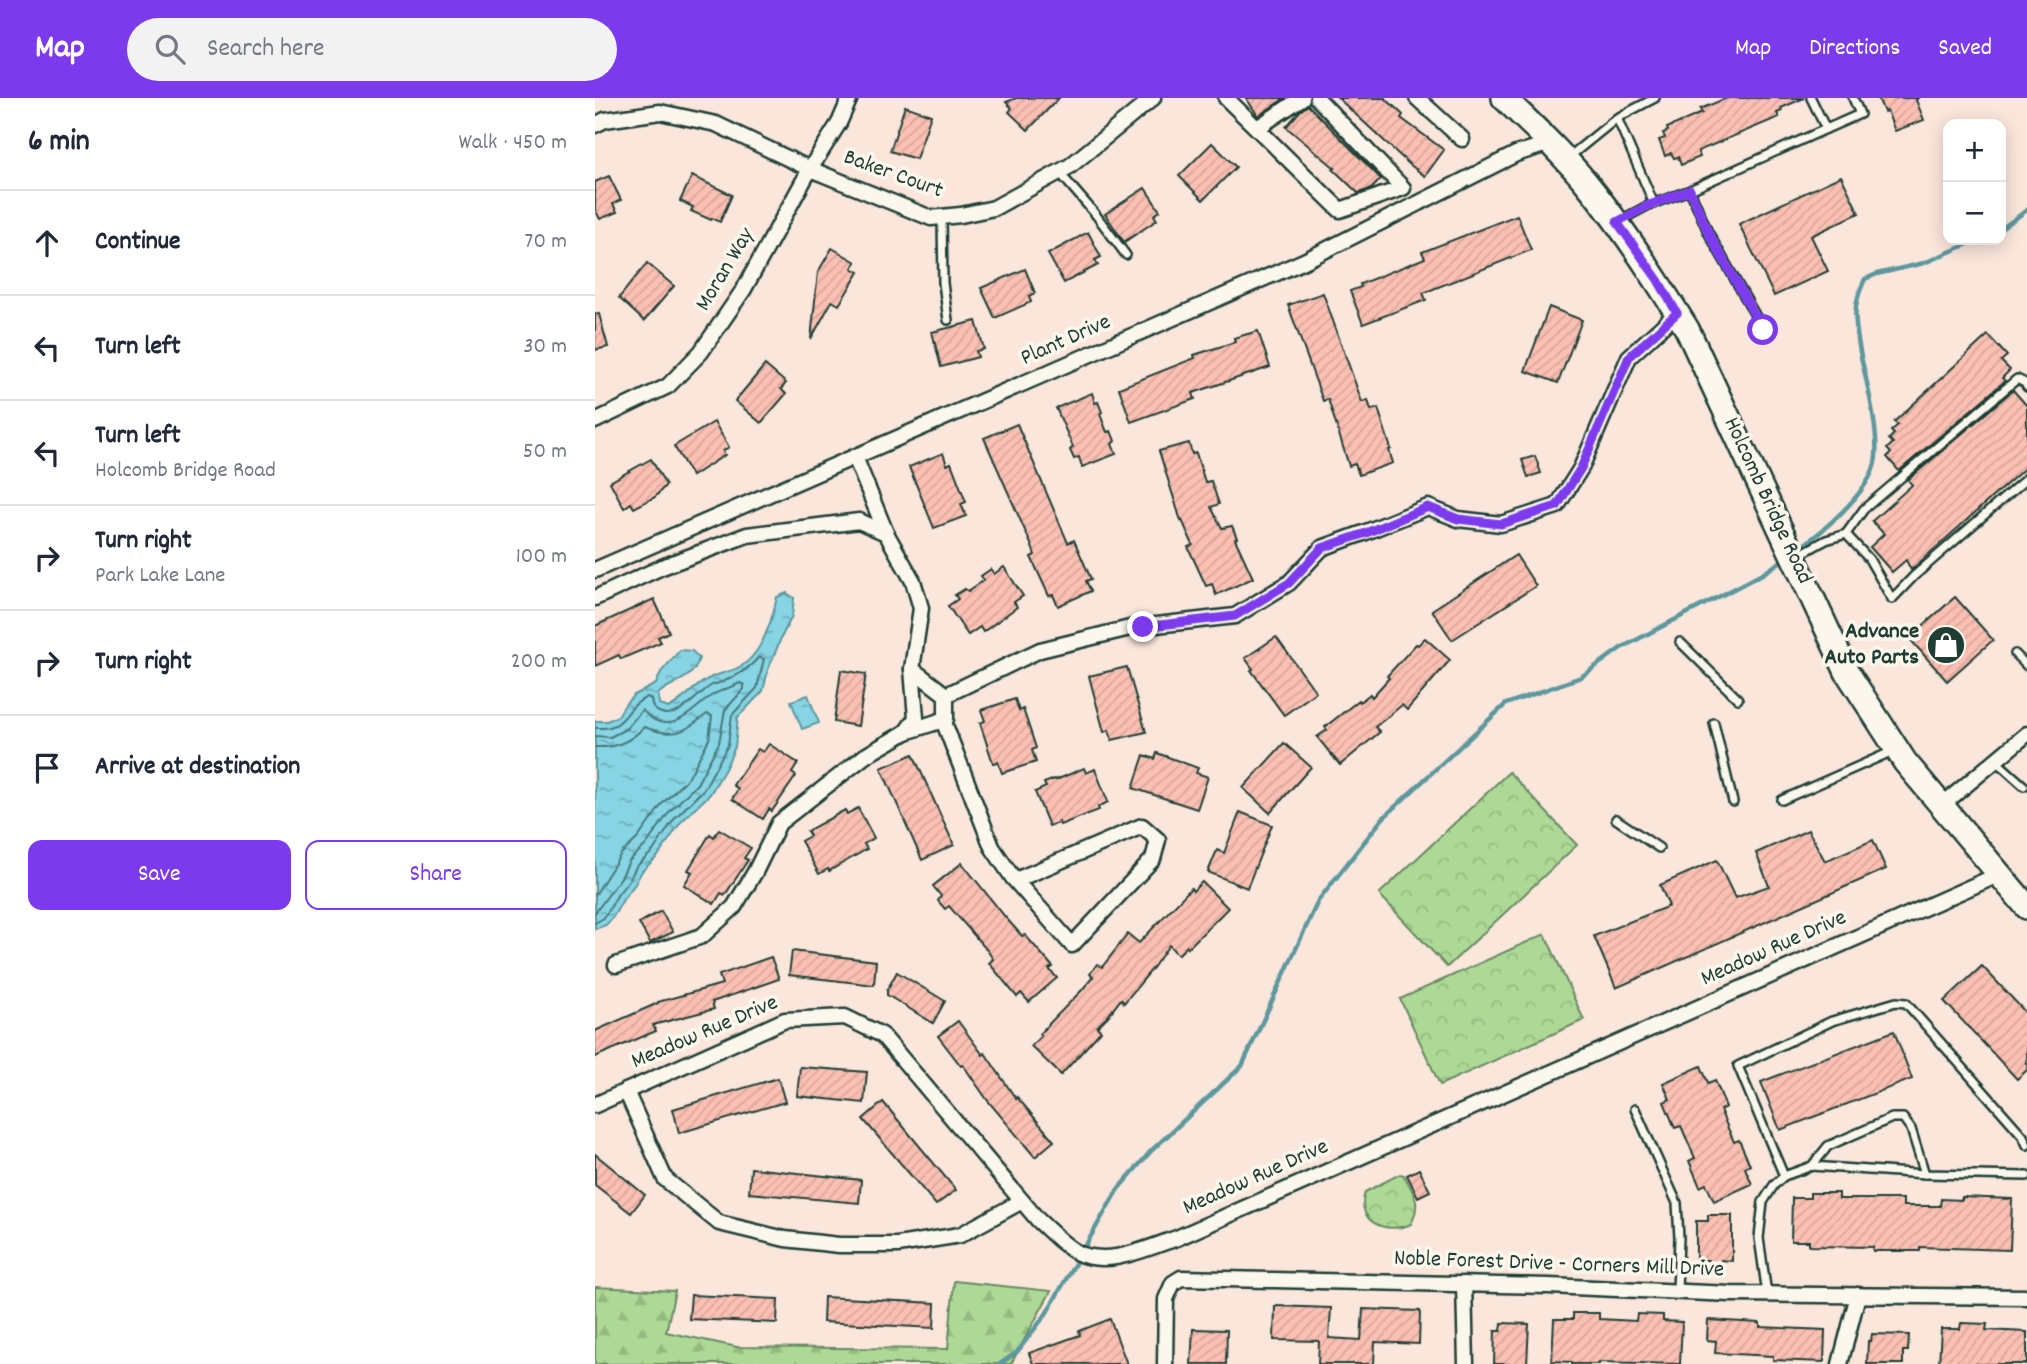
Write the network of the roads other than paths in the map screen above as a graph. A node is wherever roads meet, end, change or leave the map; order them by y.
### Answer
1 (850, 98) edge
2 (1153, 98) edge
3 (1226, 98) edge
4 (1302, 98) edge
5 (1317, 98) edge
6 (1417, 98) edge
7 (1504, 98) edge
8 (1655, 98) edge
9 (1811, 98) edge
10 (1853, 98) edge
11 (1617, 118) junction
12 (595, 125) edge
13 (1257, 128) junction
14 (1826, 129) junction
15 (1462, 139) dead end
16 (1550, 143) junction
17 (1565, 160) junction
18 (810, 169) junction
19 (1059, 172) junction
20 (1690, 190) junction
21 (1654, 204) junction
22 (942, 218) junction
23 (1617, 222) junction
24 (1126, 255) dead end
25 (1677, 313) junction
26 (948, 320) dead end
27 (1763, 330) dead end
28 (2027, 387) edge
29 (595, 421) edge
30 (855, 457) junction
31 (2027, 478) edge
32 (886, 533) junction
33 (1846, 534) junction
34 (1793, 557) junction
35 (595, 570) edge
36 (595, 598) edge
37 (1680, 642) dead end
38 (2015, 654) dead end
39 (2027, 666) edge
40 (912, 669) junction
41 (946, 695) junction
42 (1738, 699) dead end
43 (943, 720) junction
44 (1714, 723) dead end
45 (906, 732) junction
46 (2027, 734) edge
47 (1897, 749) junction
48 (1995, 761) junction
49 (2024, 786) dead end
50 (1782, 800) dead end
51 (1733, 802) dead end
52 (1941, 806) junction
53 (1616, 819) dead end
54 (1659, 848) dead end
55 (1998, 875) junction
56 (1016, 880) junction
57 (2027, 907) edge
58 (616, 965) dead end
59 (626, 1091) junction
60 (595, 1105) edge
61 (1635, 1109) dead end
62 (2027, 1145) edge
63 (1812, 1166) junction
64 (1925, 1174) junction
65 (1784, 1176) junction
66 (2027, 1176) edge
67 (1022, 1201) junction
68 (1464, 1284) junction
69 (1677, 1291) junction
70 (1767, 1294) junction
71 (1858, 1295) junction
72 (2027, 1297) edge
73 (1165, 1364) edge
74 (1466, 1364) edge
75 (1840, 1364) edge

1 - 18 street, Moran Way
2 - 19 street, Baker Court
3 - 13 street
4 - 13 street
5 - 13 street
6 - 15 street
7 - 16 main road, Holcomb Bridge Road
8 - 11 lane
9 - 14 lane
10 - 14 lane
11 - 17 lane
11 - 21 lane
12 - 18 street, Baker Court
14 - 20 lane
16 - 17 main road, Holcomb Bridge Road
16 - 30 street, Plant Drive
17 - 23 main road, Holcomb Bridge Road
18 - 22 street, Baker Court
18 - 29 street, Moran Way
19 - 22 street, Baker Court
19 - 24 lane
20 - 21 lane
20 - 27 lane
21 - 23 lane
22 - 26 lane
23 - 25 main road, Holcomb Bridge Road
25 - 34 main road, Holcomb Bridge Road
25 - 41 street
28 - 33 lane
30 - 32 street
30 - 35 street, Plant Drive
31 - 33 lane
32 - 36 street
32 - 40 street
33 - 34 lane
34 - 47 main road, Holcomb Bridge Road
37 - 42 lane
38 - 39 lane
40 - 41 street
40 - 45 street
41 - 43 street
43 - 45 street
43 - 56 street
44 - 51 lane
45 - 58 street
46 - 48 street
47 - 50 lane
47 - 52 main road, Holcomb Bridge Road
48 - 49 lane
48 - 52 street
52 - 55 main road, Holcomb Bridge Road
53 - 54 lane
55 - 57 main road, Holcomb Bridge Road
55 - 67 street, Meadow Rue Drive
56 - 56 street
59 - 60 street, Meadow Rue Drive
59 - 67 street
59 - 67 street, Meadow Rue Drive
61 - 69 lane
62 - 65 lane
63 - 64 lane
63 - 64 lane
63 - 65 lane
64 - 66 lane
65 - 70 lane
68 - 69 street, Noble Forest Drive - Corners Mill Drive
68 - 73 street, Noble Forest Drive - Corners Mill Drive
68 - 74 street
69 - 70 street, Noble Forest Drive - Corners Mill Drive
70 - 71 street, Noble Forest Drive - Corners Mill Drive
71 - 72 street, Noble Forest Drive - Corners Mill Drive
71 - 75 street

